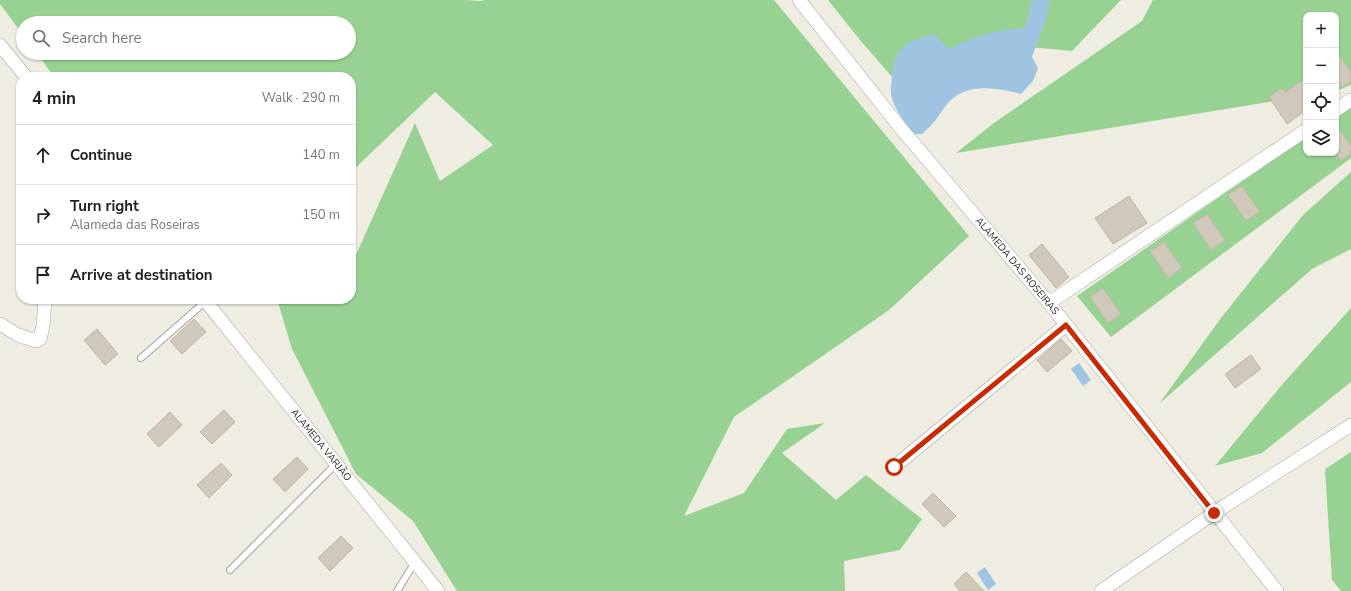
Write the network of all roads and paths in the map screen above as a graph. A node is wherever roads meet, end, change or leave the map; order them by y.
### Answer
1 (799, 0) edge
2 (0, 45) edge
3 (22, 72) edge
4 (1351, 100) edge
5 (1339, 108) edge
6 (1303, 132) edge
7 (1049, 303) junction
8 (45, 304) edge
9 (201, 304) edge
10 (208, 304) edge
11 (0, 324) edge
12 (1066, 325) junction
13 (142, 358) dead end
14 (1351, 425) edge
15 (336, 464) junction
16 (894, 467) dead end
17 (1214, 513) junction
18 (415, 562) junction
19 (230, 570) dead end
20 (397, 591) edge
21 (438, 591) edge
22 (1101, 591) edge
23 (1277, 591) edge

1 - 7 street, ALAMEDA DAS ROSEIRAS
2 - 3 street
4 - 5 street
6 - 7 street
7 - 12 street, ALAMEDA DAS ROSEIRAS
8 - 11 street
9 - 13 lane
10 - 15 street, ALAMEDA VARJÃO
12 - 16 street
12 - 17 street, ALAMEDA DAS ROSEIRAS
14 - 17 street
15 - 18 street, ALAMEDA VARJÃO
15 - 19 lane
17 - 22 street
17 - 23 street, ALAMEDA DAS ROSEIRAS
18 - 20 lane
18 - 21 street, ALAMEDA VARJÃO

